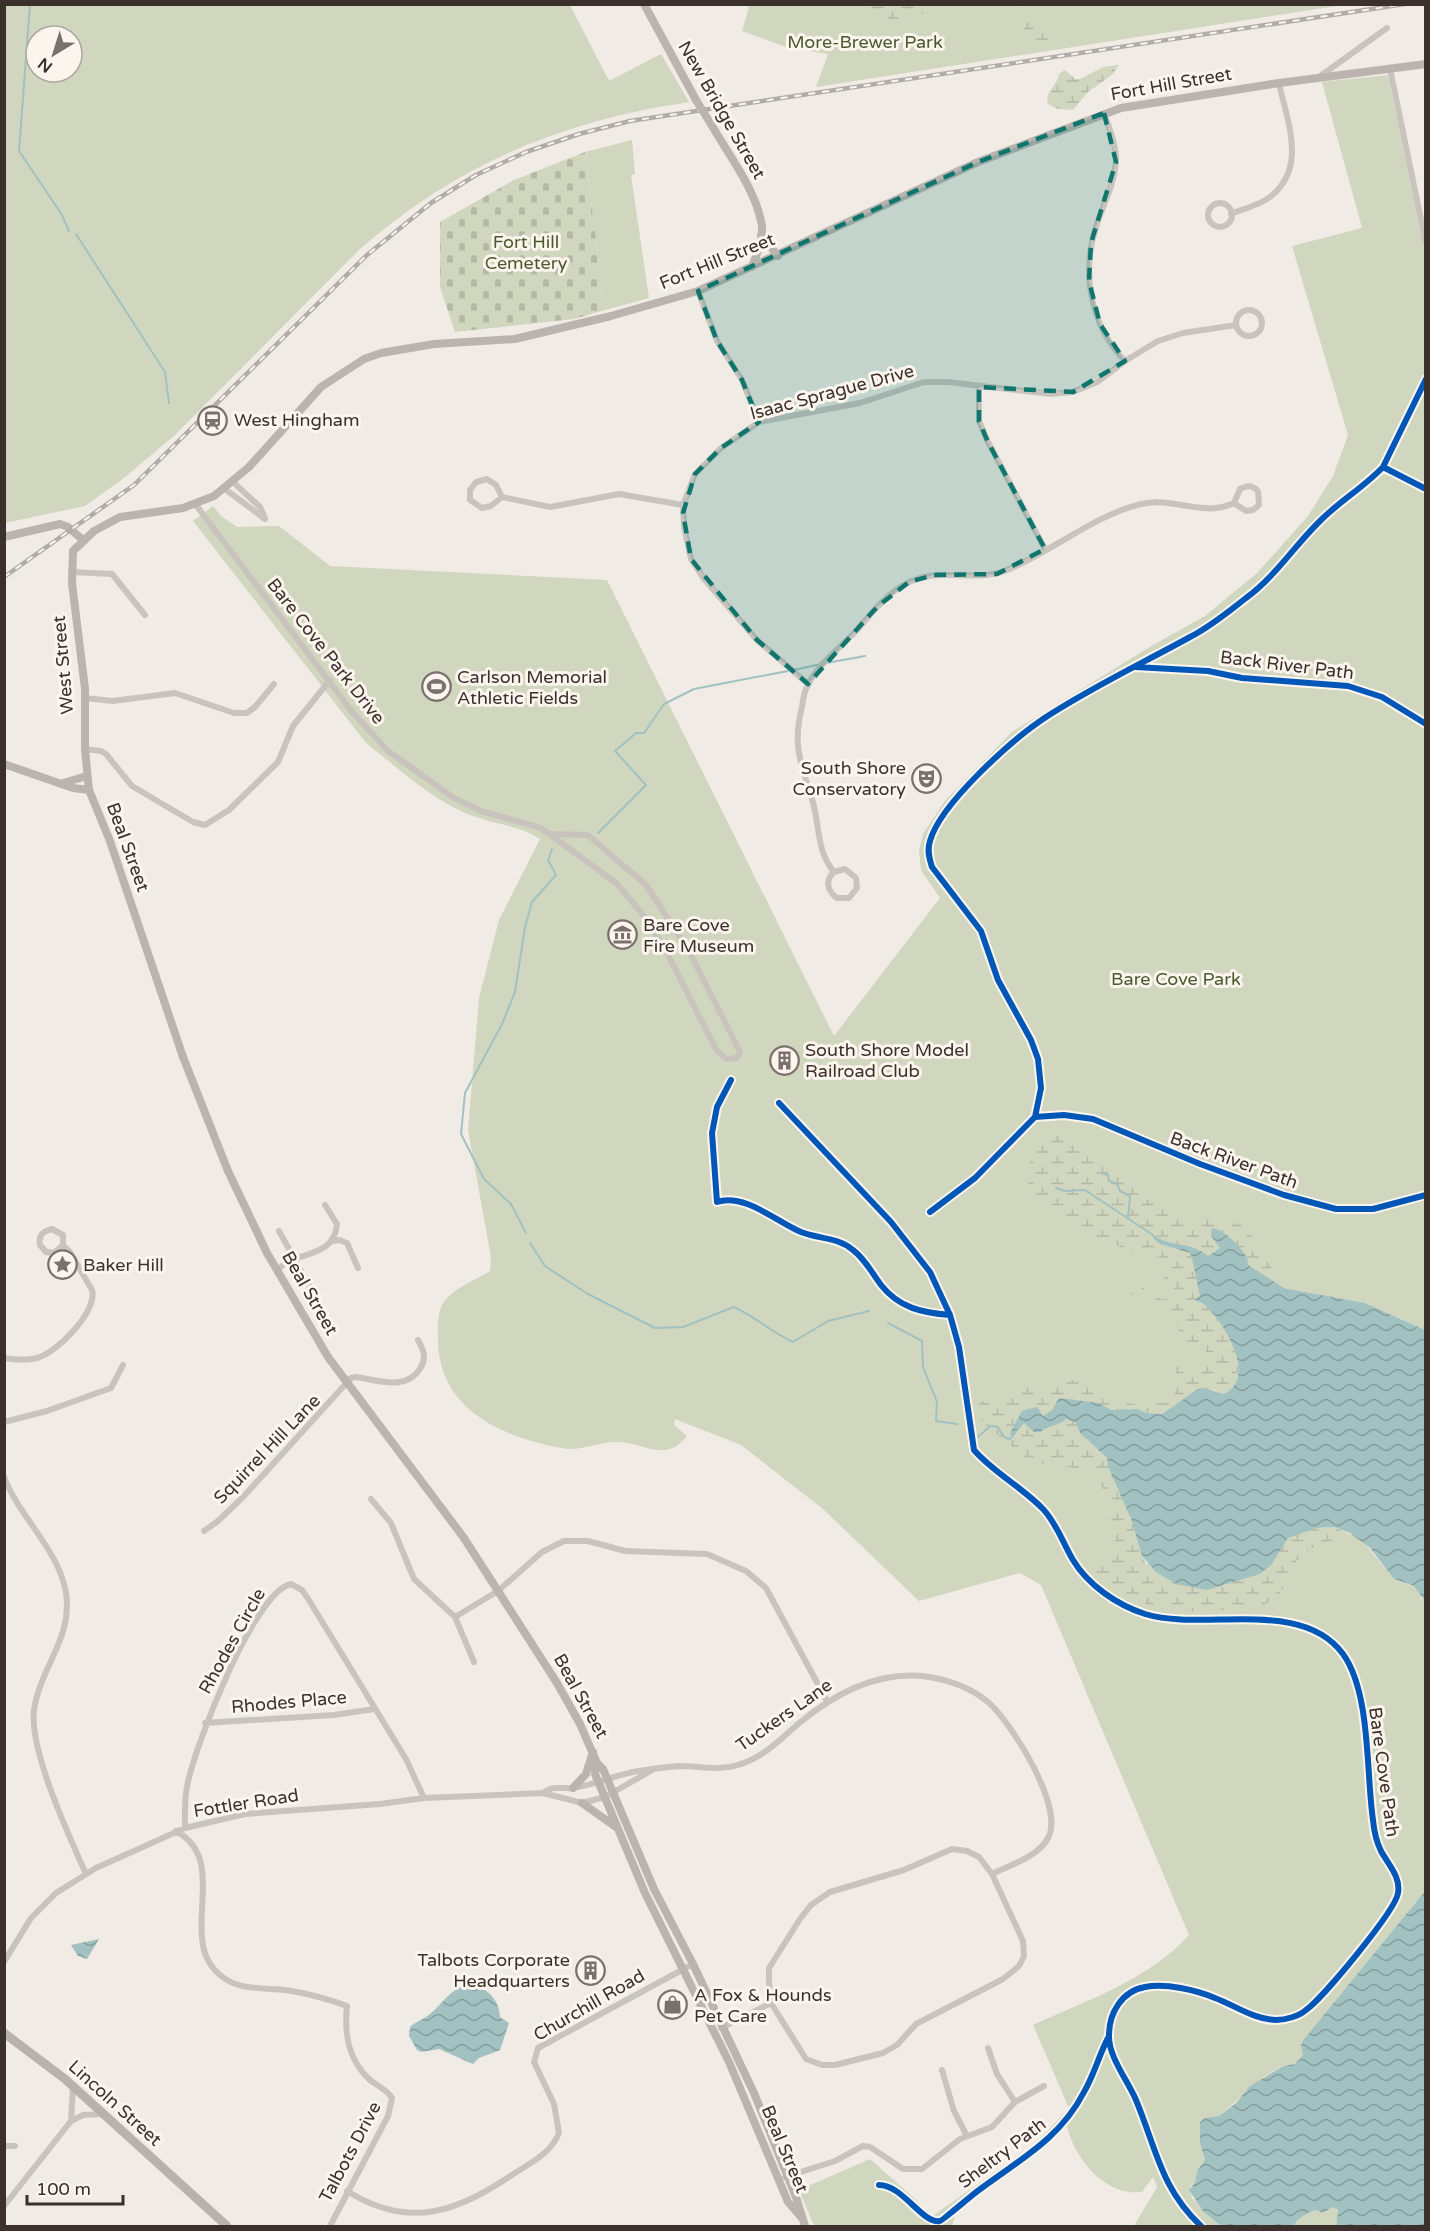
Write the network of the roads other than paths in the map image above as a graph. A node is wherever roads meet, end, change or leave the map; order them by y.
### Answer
1 (644, 4) edge
2 (1387, 28) dead end
3 (1425, 64) edge
4 (1390, 69) junction
5 (1318, 78) junction
6 (1279, 83) junction
7 (1104, 113) junction
8 (1231, 214) dead end
9 (761, 235) junction
10 (1425, 244) edge
11 (778, 256) junction
12 (752, 267) junction
13 (698, 291) junction
14 (1236, 325) junction
15 (1125, 361) junction
16 (979, 388) junction
17 (759, 422) junction
18 (233, 482) junction
19 (225, 489) junction
20 (502, 497) junction
21 (1234, 503) junction
22 (196, 505) junction
23 (683, 505) junction
24 (4, 537) edge
25 (83, 540) junction
26 (1045, 549) junction
27 (71, 572) junction
28 (145, 615) dead end
29 (330, 680) junction
30 (274, 684) dead end
31 (808, 684) junction
32 (85, 698) junction
33 (85, 749) junction
34 (4, 764) edge
35 (87, 776) junction
36 (62, 783) junction
37 (89, 790) junction
38 (551, 834) junction
39 (834, 872) junction
40 (325, 1205) dead end
41 (279, 1231) dead end
42 (333, 1241) junction
43 (63, 1245) junction
44 (293, 1257) junction
45 (358, 1268) dead end
46 (276, 1270) junction
47 (313, 1293) dead end
48 (418, 1340) dead end
49 (4, 1358) edge
50 (123, 1365) dead end
51 (347, 1384) junction
52 (4, 1422) edge
53 (4, 1477) edge
54 (371, 1499) dead end
55 (204, 1531) dead end
56 (498, 1591) junction
57 (455, 1617) junction
58 (474, 1662) dead end
59 (827, 1701) junction
60 (374, 1709) junction
61 (205, 1723) junction
62 (593, 1752) junction
63 (654, 1769) junction
64 (602, 1780) junction
65 (573, 1788) junction
66 (543, 1793) junction
67 (610, 1795) junction
68 (424, 1798) junction
69 (582, 1803) junction
70 (185, 1828) junction
71 (618, 1830) junction
72 (176, 1832) junction
73 (86, 1874) junction
74 (992, 1874) junction
75 (4, 1962) edge
76 (693, 1964) junction
77 (683, 1969) junction
78 (771, 2003) junction
79 (723, 2027) junction
80 (6, 2032) edge
81 (715, 2032) junction
82 (988, 2048) dead end
83 (942, 2070) dead end
84 (1044, 2086) dead end
85 (73, 2087) junction
86 (1015, 2102) junction
87 (102, 2114) junction
88 (71, 2121) junction
89 (967, 2136) junction
90 (4, 2146) edge
91 (15, 2146) dead end
92 (788, 2176) junction
93 (778, 2179) junction
94 (347, 2191) junction
95 (4, 2206) edge
96 (803, 2222) edge
97 (226, 2226) edge
98 (330, 2226) edge

1 - 9 street, New Bridge Street, bridge
2 - 5 street, Fort Hill Street
3 - 4 street
4 - 5 street
4 - 10 street
5 - 6 street, Fort Hill Street
6 - 7 street, Fort Hill Street
6 - 8 street
7 - 11 street, Fort Hill Street
7 - 15 street
9 - 11 street, New Bridge Street
9 - 12 street, New Bridge Street
11 - 12 street, Fort Hill Street
12 - 13 street, Fort Hill Street
13 - 17 street
13 - 18 street, Fort Hill Street
14 - 14 street, Isaac Sprague Drive
14 - 15 street, Isaac Sprague Drive
15 - 16 street, Isaac Sprague Drive
16 - 17 street, Isaac Sprague Drive
16 - 26 street
17 - 23 street, Isaac Sprague Drive
18 - 19 street, Fort Hill Street
18 - 19 street
19 - 22 street, Fort Hill Street
20 - 20 street
20 - 23 street
21 - 21 street
21 - 26 street
22 - 25 street, Fort Hill Street
22 - 29 street, Bare Cove Park Drive
23 - 31 street, Isaac Sprague Drive
24 - 25 street
25 - 27 street, West Street
26 - 31 street
27 - 28 street
27 - 32 street, West Street
29 - 33 street
29 - 38 street, Bare Cove Park Drive
30 - 32 street
31 - 39 street
32 - 33 street, West Street
33 - 35 street, West Street
34 - 36 street
35 - 36 street
35 - 37 street, West Street
36 - 37 street
37 - 46 street, Beal Street
38 - 38 street, Bare Cove Park Drive
39 - 39 street
40 - 42 street
41 - 44 street
42 - 44 street
42 - 45 street
43 - 43 street
43 - 49 street
44 - 46 street
44 - 47 street
46 - 51 street, Beal Street
48 - 51 street
50 - 52 street
51 - 55 street, Squirrel Hill Lane
51 - 56 street, Beal Street
53 - 73 street
54 - 57 street
56 - 57 street
56 - 59 street
56 - 62 street, Beal Street
57 - 58 street
59 - 63 street, Tuckers Lane
59 - 74 street, Tuckers Lane
60 - 61 street, Rhodes Place
60 - 61 street, Rhodes Circle
60 - 68 street, Rhodes Circle
61 - 70 street, Rhodes Circle
62 - 64 street, Beal Street
62 - 65 street
63 - 64 street, Tuckers Lane
63 - 67 street, Tuckers Lane
64 - 65 street, Fottler Road
64 - 67 street, Beal Street
65 - 66 street, Fottler Road
66 - 68 street, Fottler Road
66 - 69 street, Fottler Road
67 - 69 street, Fottler Road
67 - 71 street, Beal Street
67 - 76 street, Beal Street
68 - 70 street, Fottler Road
69 - 71 street
70 - 72 street, Fottler Road
71 - 77 street, Beal Street
72 - 73 street, Fottler Road
72 - 94 street, Talbots Drive
73 - 75 street, Fottler Road
74 - 78 street
74 - 78 street
76 - 77 street, Churchill Road
76 - 79 street, Beal Street
77 - 81 street, Beal Street
77 - 94 street, Churchill Road
78 - 79 street
79 - 81 street
79 - 92 street, Beal Street
80 - 85 main road, Lincoln Street
81 - 93 street, Beal Street
82 - 86 street
83 - 89 street
84 - 86 street
85 - 87 main road, Lincoln Street
85 - 88 street
86 - 89 street
87 - 88 street
87 - 97 main road, Lincoln Street
88 - 95 street
89 - 92 street
90 - 91 street
92 - 93 street
92 - 96 street, Beal Street
93 - 96 street, Beal Street
94 - 98 street, Talbots Drive

